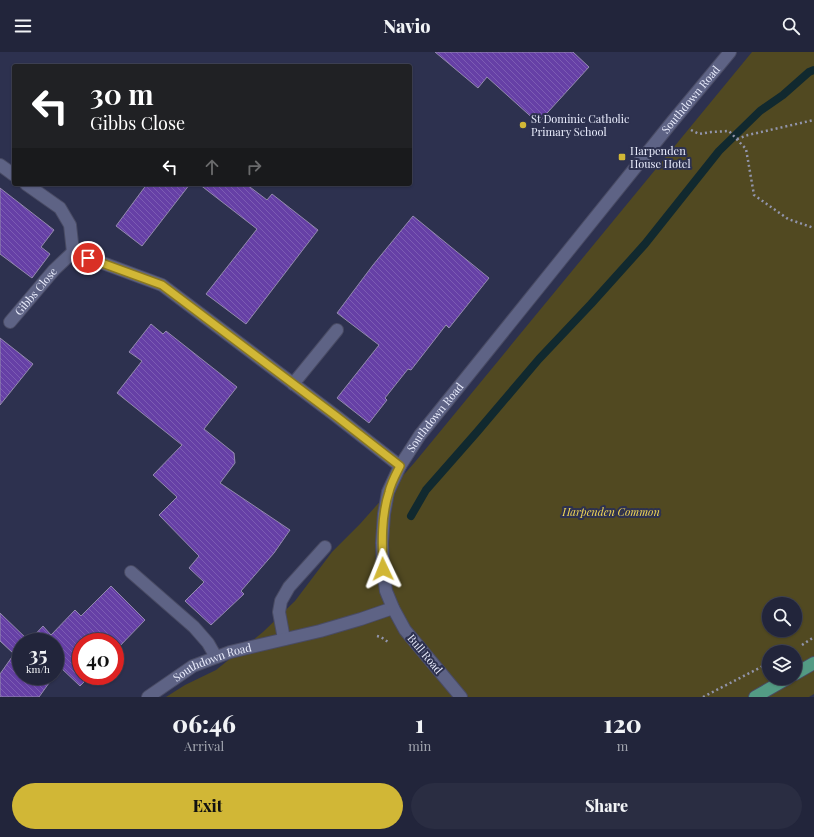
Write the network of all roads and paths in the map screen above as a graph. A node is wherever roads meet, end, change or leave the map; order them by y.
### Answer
1 (730, 52) edge
2 (814, 120) edge
3 (672, 122) junction
4 (737, 139) junction
5 (0, 165) edge
6 (12, 174) edge
7 (29, 186) edge
8 (814, 228) edge
9 (73, 252) junction
10 (10, 322) dead end
11 (337, 330) dead end
12 (293, 384) junction
13 (400, 466) junction
14 (325, 547) dead end
15 (131, 572) dead end
16 (392, 608) junction
17 (374, 636) dead end
18 (284, 639) junction
19 (393, 646) dead end
20 (216, 657) junction
21 (814, 662) edge
22 (762, 667) edge
23 (802, 670) edge
24 (776, 685) edge
25 (148, 697) edge
26 (461, 697) edge
27 (703, 697) edge
28 (755, 697) edge

1 - 3 street, Southdown Road
2 - 4 path
3 - 4 path
3 - 13 street, Southdown Road
4 - 8 path
5 - 6 street
7 - 9 street
9 - 10 street, Gibbs Close
9 - 12 street
11 - 12 street
12 - 13 street
13 - 16 street, Southdown Road
14 - 18 street
15 - 20 street
16 - 18 street, Southdown Road
16 - 26 street, Bull Road
17 - 19 path
18 - 20 street, Southdown Road
20 - 25 street, Southdown Road
21 - 23 main road
22 - 27 path
24 - 28 main road

